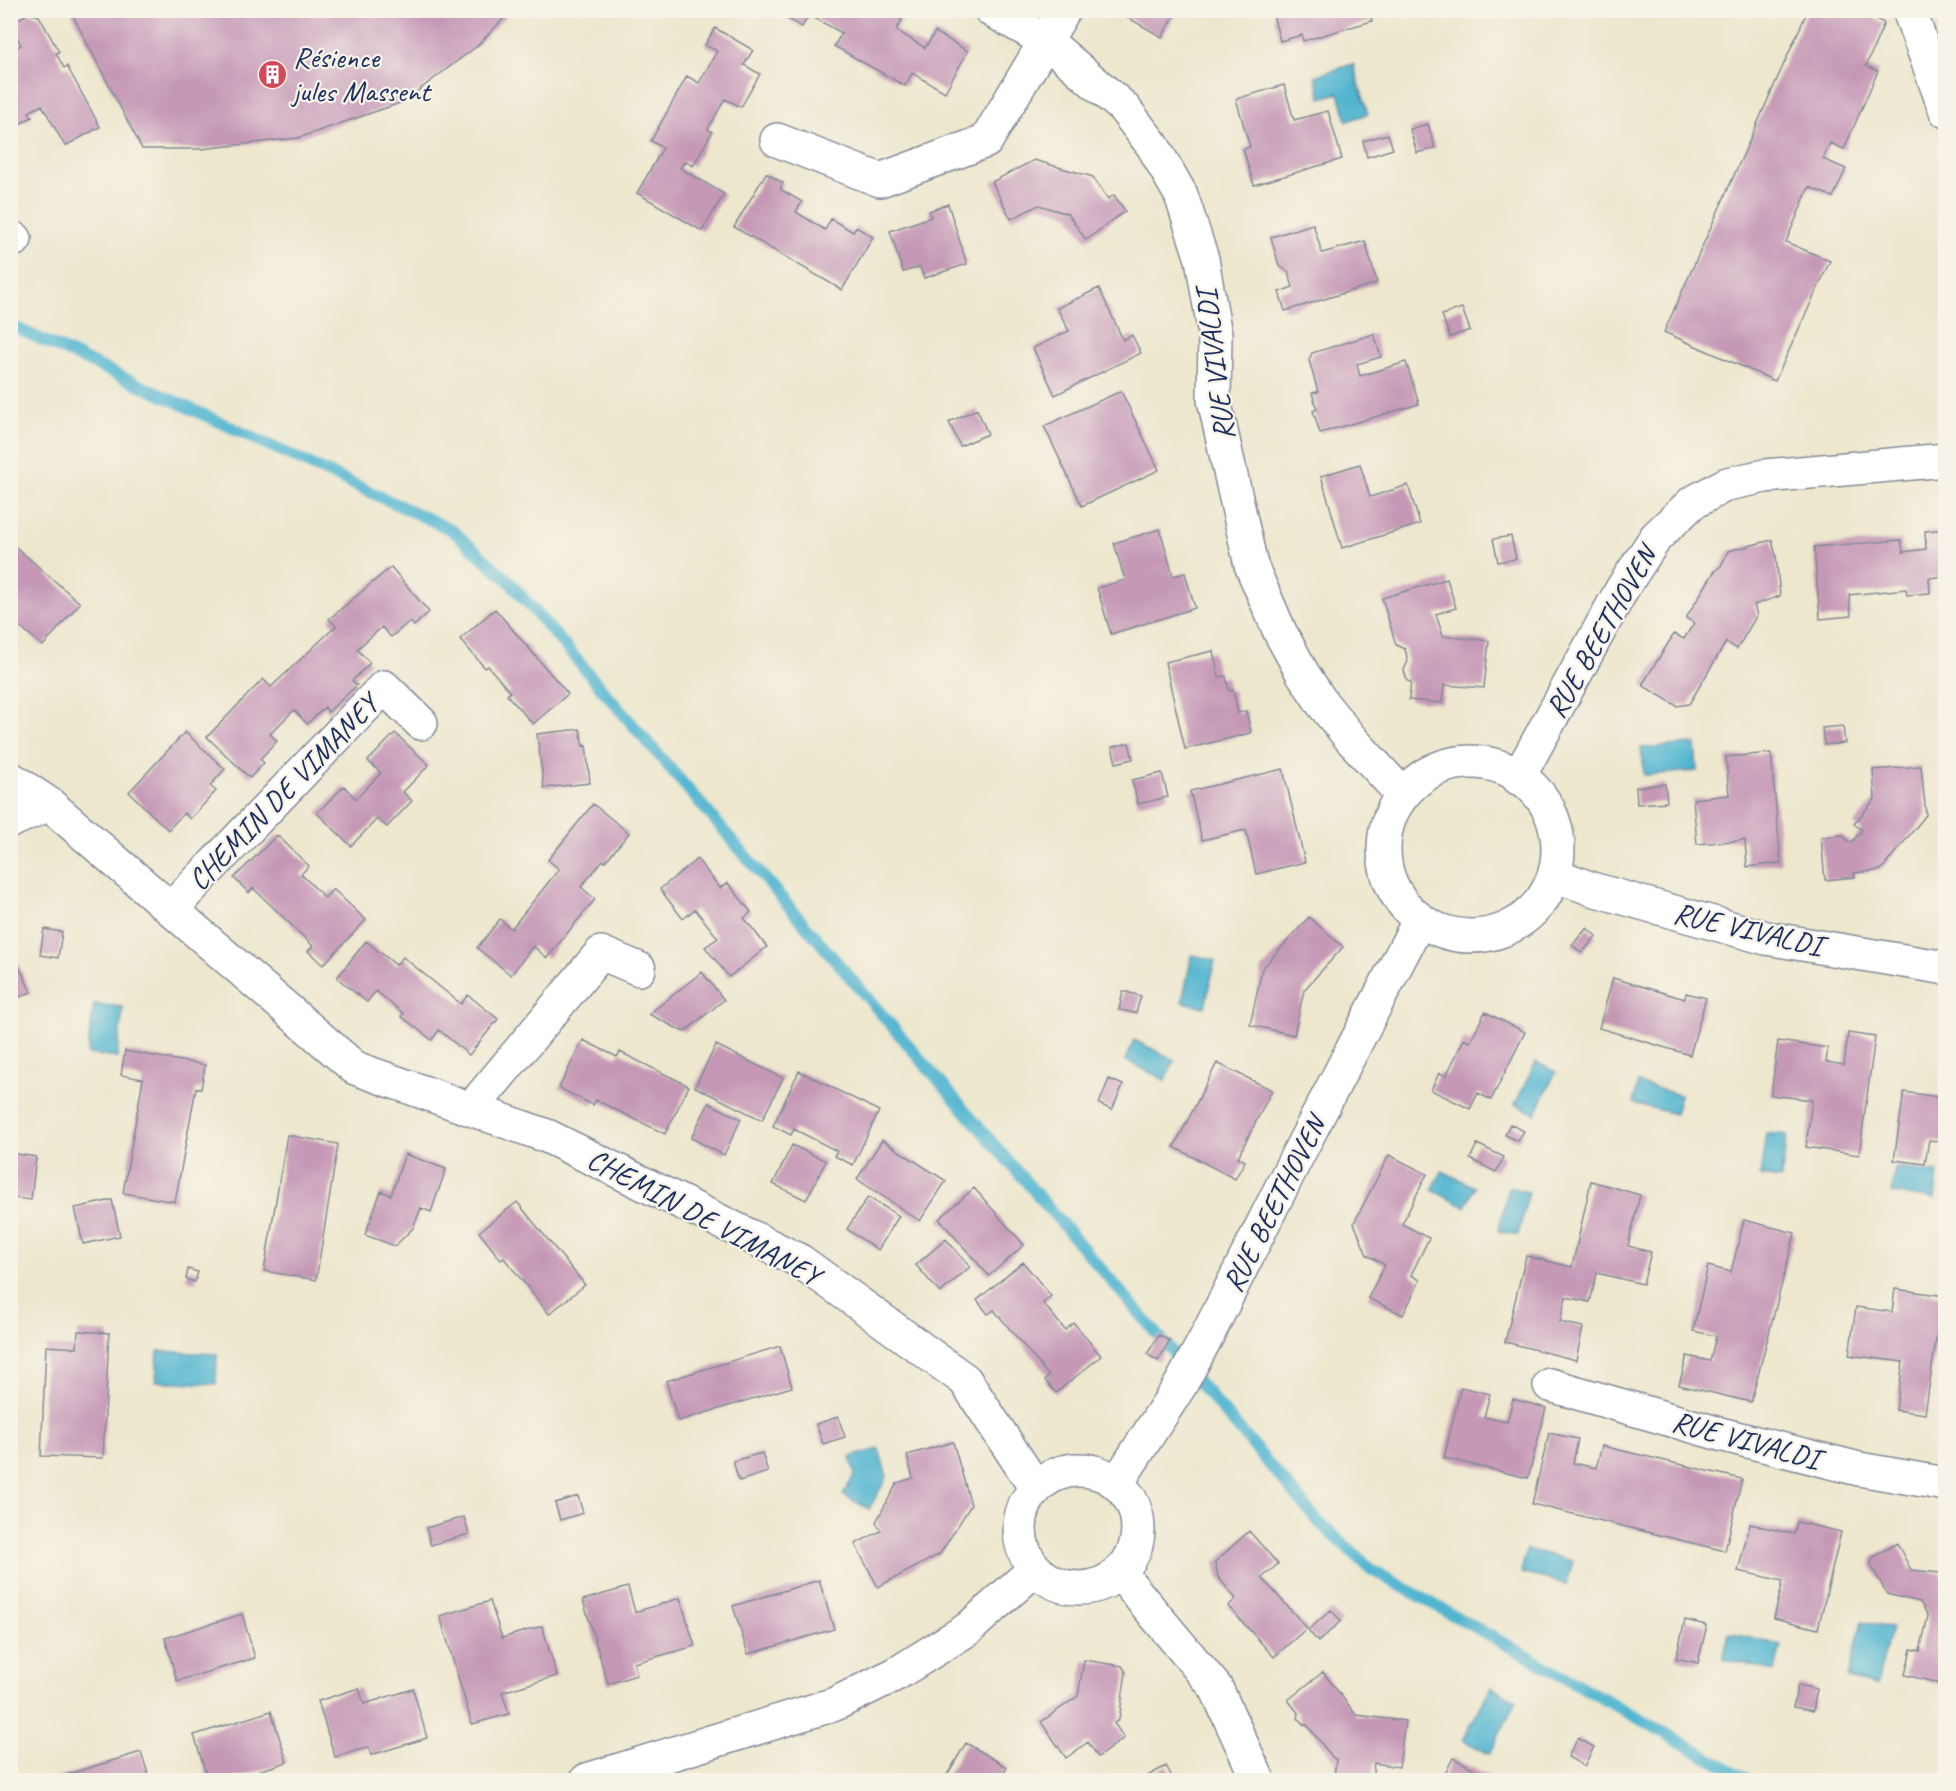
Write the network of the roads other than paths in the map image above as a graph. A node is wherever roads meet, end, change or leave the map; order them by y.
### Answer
1 (991, 10) edge
2 (1064, 10) edge
3 (1909, 10) edge
4 (1046, 41) junction
5 (1946, 111) edge
6 (777, 140) dead end
7 (1946, 460) edge
8 (421, 723) dead end
9 (10, 777) edge
10 (1518, 778) junction
11 (1401, 793) junction
12 (49, 804) junction
13 (10, 821) edge
14 (1555, 875) junction
15 (171, 909) junction
16 (1420, 920) junction
17 (1946, 968) edge
18 (639, 969) dead end
19 (471, 1109) junction
20 (1550, 1385) dead end
21 (1117, 1483) junction
22 (1946, 1484) edge
23 (1036, 1488) junction
24 (1035, 1569) junction
25 (1119, 1572) junction
26 (586, 1780) edge
27 (1258, 1780) edge

1 - 4 street, RUE VIVALDI
2 - 4 street
3 - 5 street
4 - 6 street
4 - 11 street, RUE VIVALDI
7 - 10 street, RUE BEETHOVEN
8 - 15 street, CHEMIN DE VIMANEY
9 - 12 street, CHEMIN DE VIMANEY
10 - 11 street
10 - 14 street
11 - 16 street
12 - 13 street
12 - 15 street, CHEMIN DE VIMANEY
14 - 16 street
14 - 17 street, RUE VIVALDI
15 - 19 street, CHEMIN DE VIMANEY
16 - 21 street, RUE BEETHOVEN
18 - 19 street
19 - 23 street, CHEMIN DE VIMANEY
20 - 22 street, RUE VIVALDI
21 - 23 street
21 - 25 street
23 - 24 street
24 - 25 street
24 - 26 street
25 - 27 street

